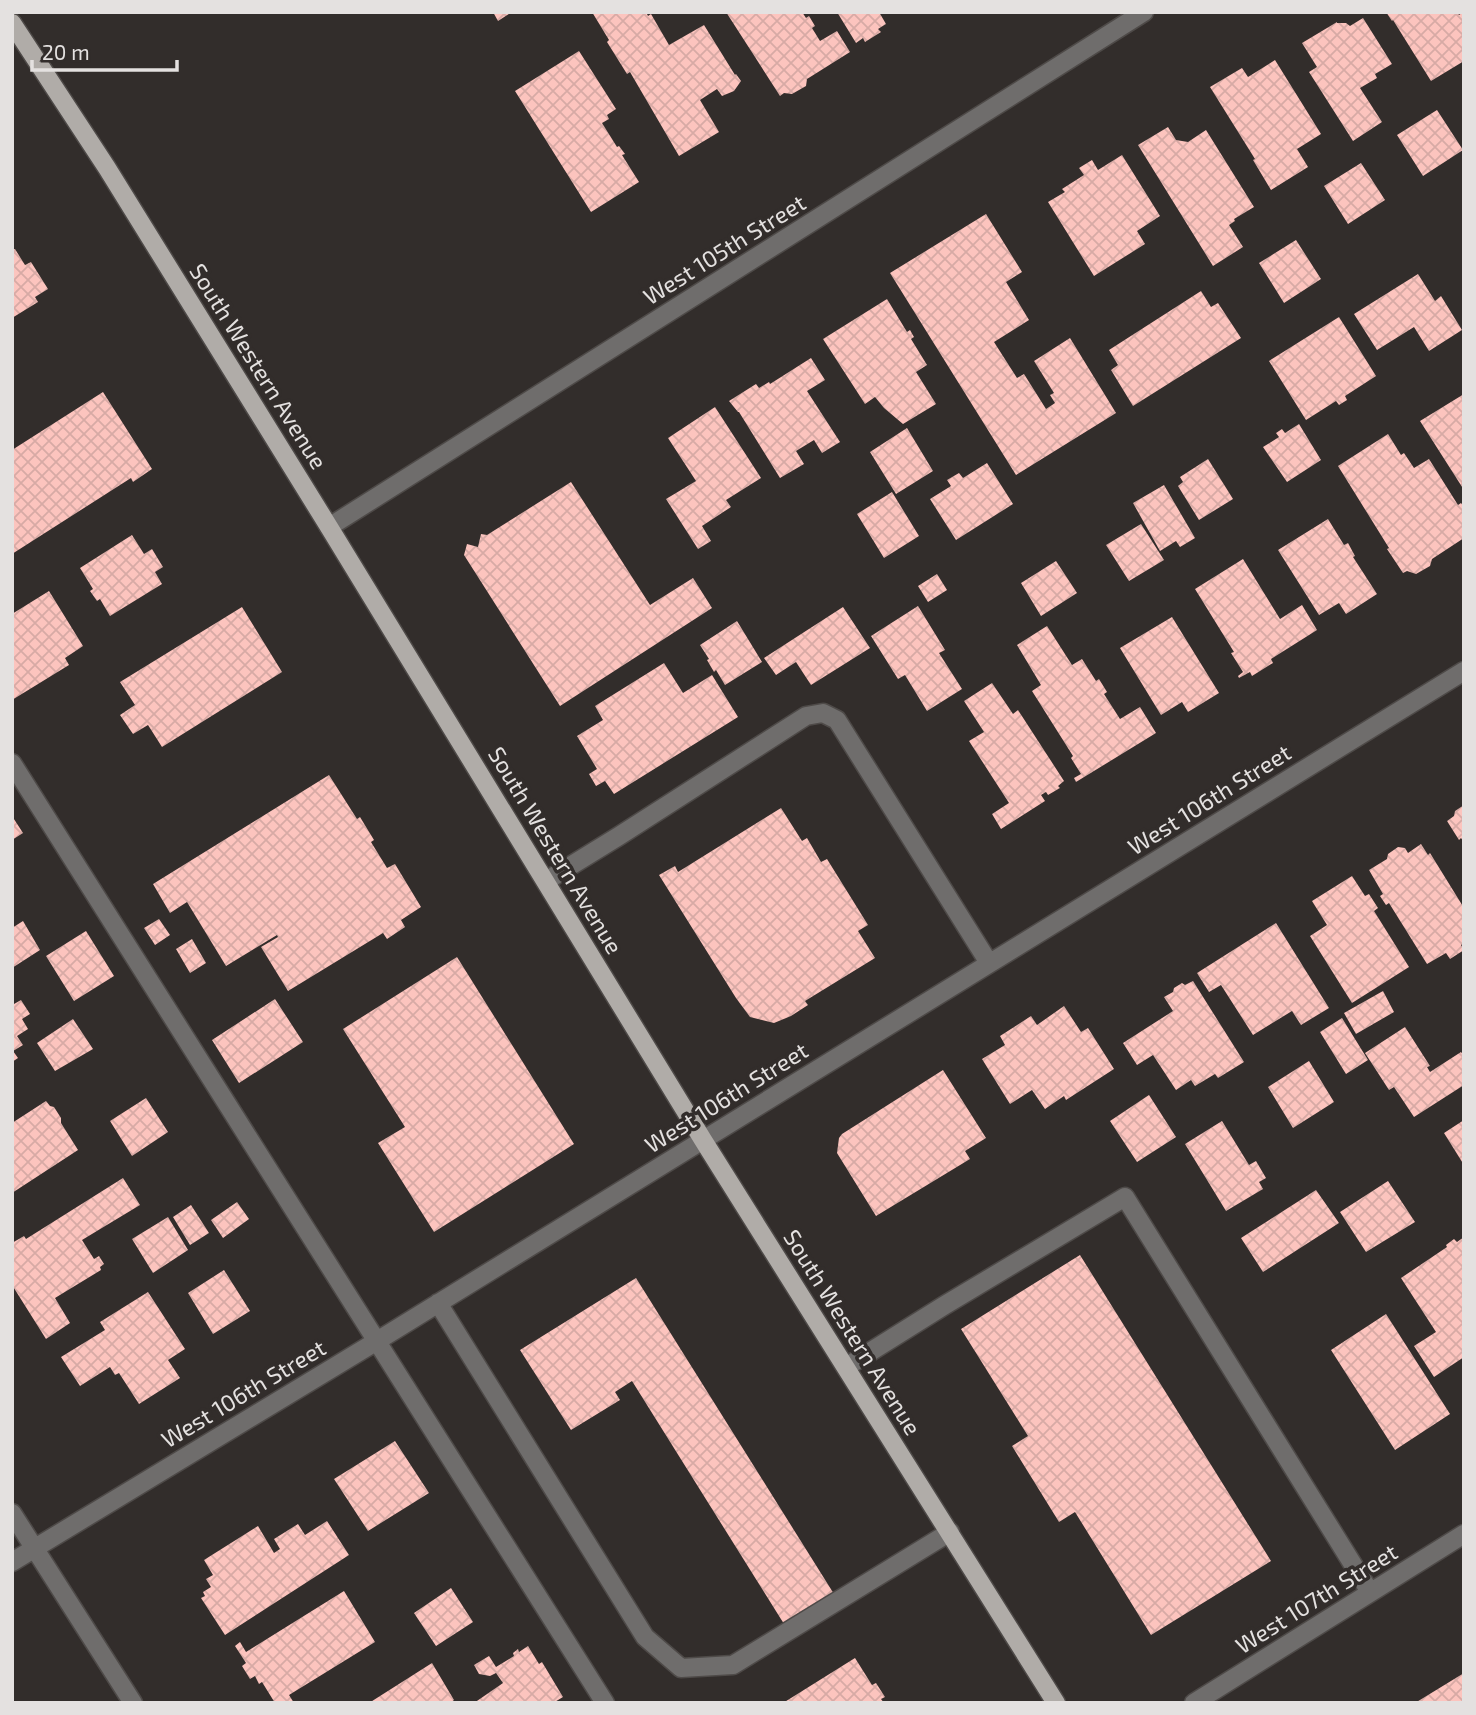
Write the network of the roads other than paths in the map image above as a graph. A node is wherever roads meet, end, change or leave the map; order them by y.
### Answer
1 (1144, 12) edge
2 (12, 23) edge
3 (330, 527) junction
4 (1464, 671) edge
5 (12, 763) edge
6 (546, 881) junction
7 (989, 963) junction
8 (703, 1140) junction
9 (438, 1303) junction
10 (377, 1341) junction
11 (846, 1367) junction
12 (12, 1513) edge
13 (950, 1532) junction
14 (1464, 1534) edge
15 (34, 1549) junction
16 (12, 1562) edge
17 (1370, 1592) junction
18 (132, 1703) edge
19 (605, 1703) edge
20 (1056, 1703) edge
21 (1194, 1703) edge

1 - 3 street, West 105th Street
2 - 3 main road, South Western Avenue
3 - 6 main road, South Western Avenue
4 - 7 street, West 106th Street
5 - 10 street
6 - 7 street
6 - 8 main road, South Western Avenue
7 - 8 street, West 106th Street
8 - 9 street, West 106th Street
8 - 11 main road, South Western Avenue
9 - 10 street, West 106th Street
9 - 13 street
10 - 15 street, West 106th Street
10 - 19 street
11 - 13 main road, South Western Avenue
11 - 17 street
12 - 15 street
13 - 20 main road, South Western Avenue
14 - 17 street, West 107th Street
15 - 16 street, West 106th Street
15 - 18 street
17 - 21 street, West 107th Street

